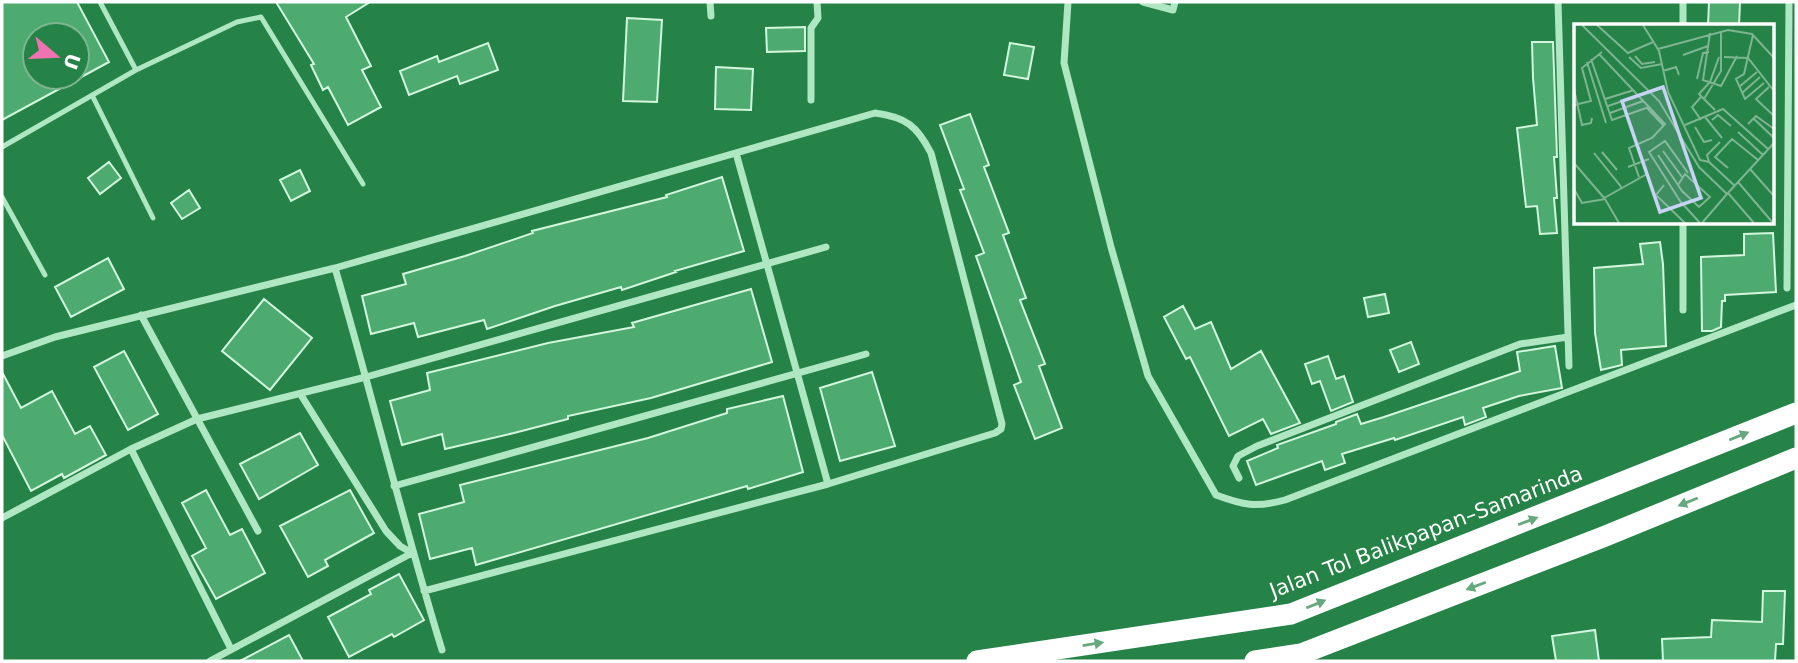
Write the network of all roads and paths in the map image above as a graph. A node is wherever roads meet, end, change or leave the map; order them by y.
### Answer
1 (100, 2) edge
2 (710, 2) edge
3 (817, 2) edge
4 (1068, 2) edge
5 (1143, 2) edge
6 (1175, 2) edge
7 (1558, 2) edge
8 (1683, 2) edge
9 (1789, 2) edge
10 (711, 16) dead end
11 (1683, 24) edge
12 (136, 70) junction
13 (92, 95) junction
14 (811, 100) dead end
15 (2, 147) edge
16 (736, 153) junction
17 (363, 184) dead end
18 (2, 197) edge
19 (153, 218) dead end
20 (1683, 224) edge
21 (827, 247) dead end
22 (767, 264) junction
23 (335, 268) junction
24 (45, 275) dead end
25 (1787, 288) dead end
26 (1796, 305) edge
27 (1683, 310) dead end
28 (141, 315) junction
29 (1568, 337) junction
30 (866, 354) dead end
31 (2, 356) edge
32 (1569, 366) dead end
33 (797, 373) junction
34 (366, 377) junction
35 (301, 395) junction
36 (1796, 413) edge
37 (197, 419) junction
38 (131, 449) junction
39 (1796, 457) edge
40 (1239, 478) dead end
41 (828, 484) junction
42 (394, 486) junction
43 (2, 518) edge
44 (258, 531) dead end
45 (412, 553) junction
46 (424, 591) junction
47 (231, 649) junction
48 (442, 650) dead end
49 (210, 661) edge
50 (977, 661) edge
51 (1255, 661) edge

1 - 12 lane
2 - 10 street
3 - 14 street
4 - 26 street
5 - 6 street
7 - 29 street
8 - 11 street
9 - 25 street
12 - 13 lane
12 - 17 lane
13 - 15 lane
13 - 19 lane
16 - 22 street
16 - 23 street
16 - 41 street
18 - 24 lane
20 - 27 street
21 - 22 street
22 - 33 street
22 - 34 street
23 - 28 street
23 - 34 street
28 - 31 street
28 - 37 street
29 - 32 street
29 - 40 street
30 - 33 street
33 - 41 street
33 - 42 street
34 - 35 street
34 - 42 street
35 - 37 street
35 - 45 street
50 -> 36 highway, Jalan Tol Balikpapan–Samarinda
37 - 38 street
37 - 44 street
38 - 43 street
38 - 47 street
39 -> 51 highway
41 - 46 street
42 - 45 street
45 - 46 street
45 - 47 street
46 - 48 street
47 - 49 street

